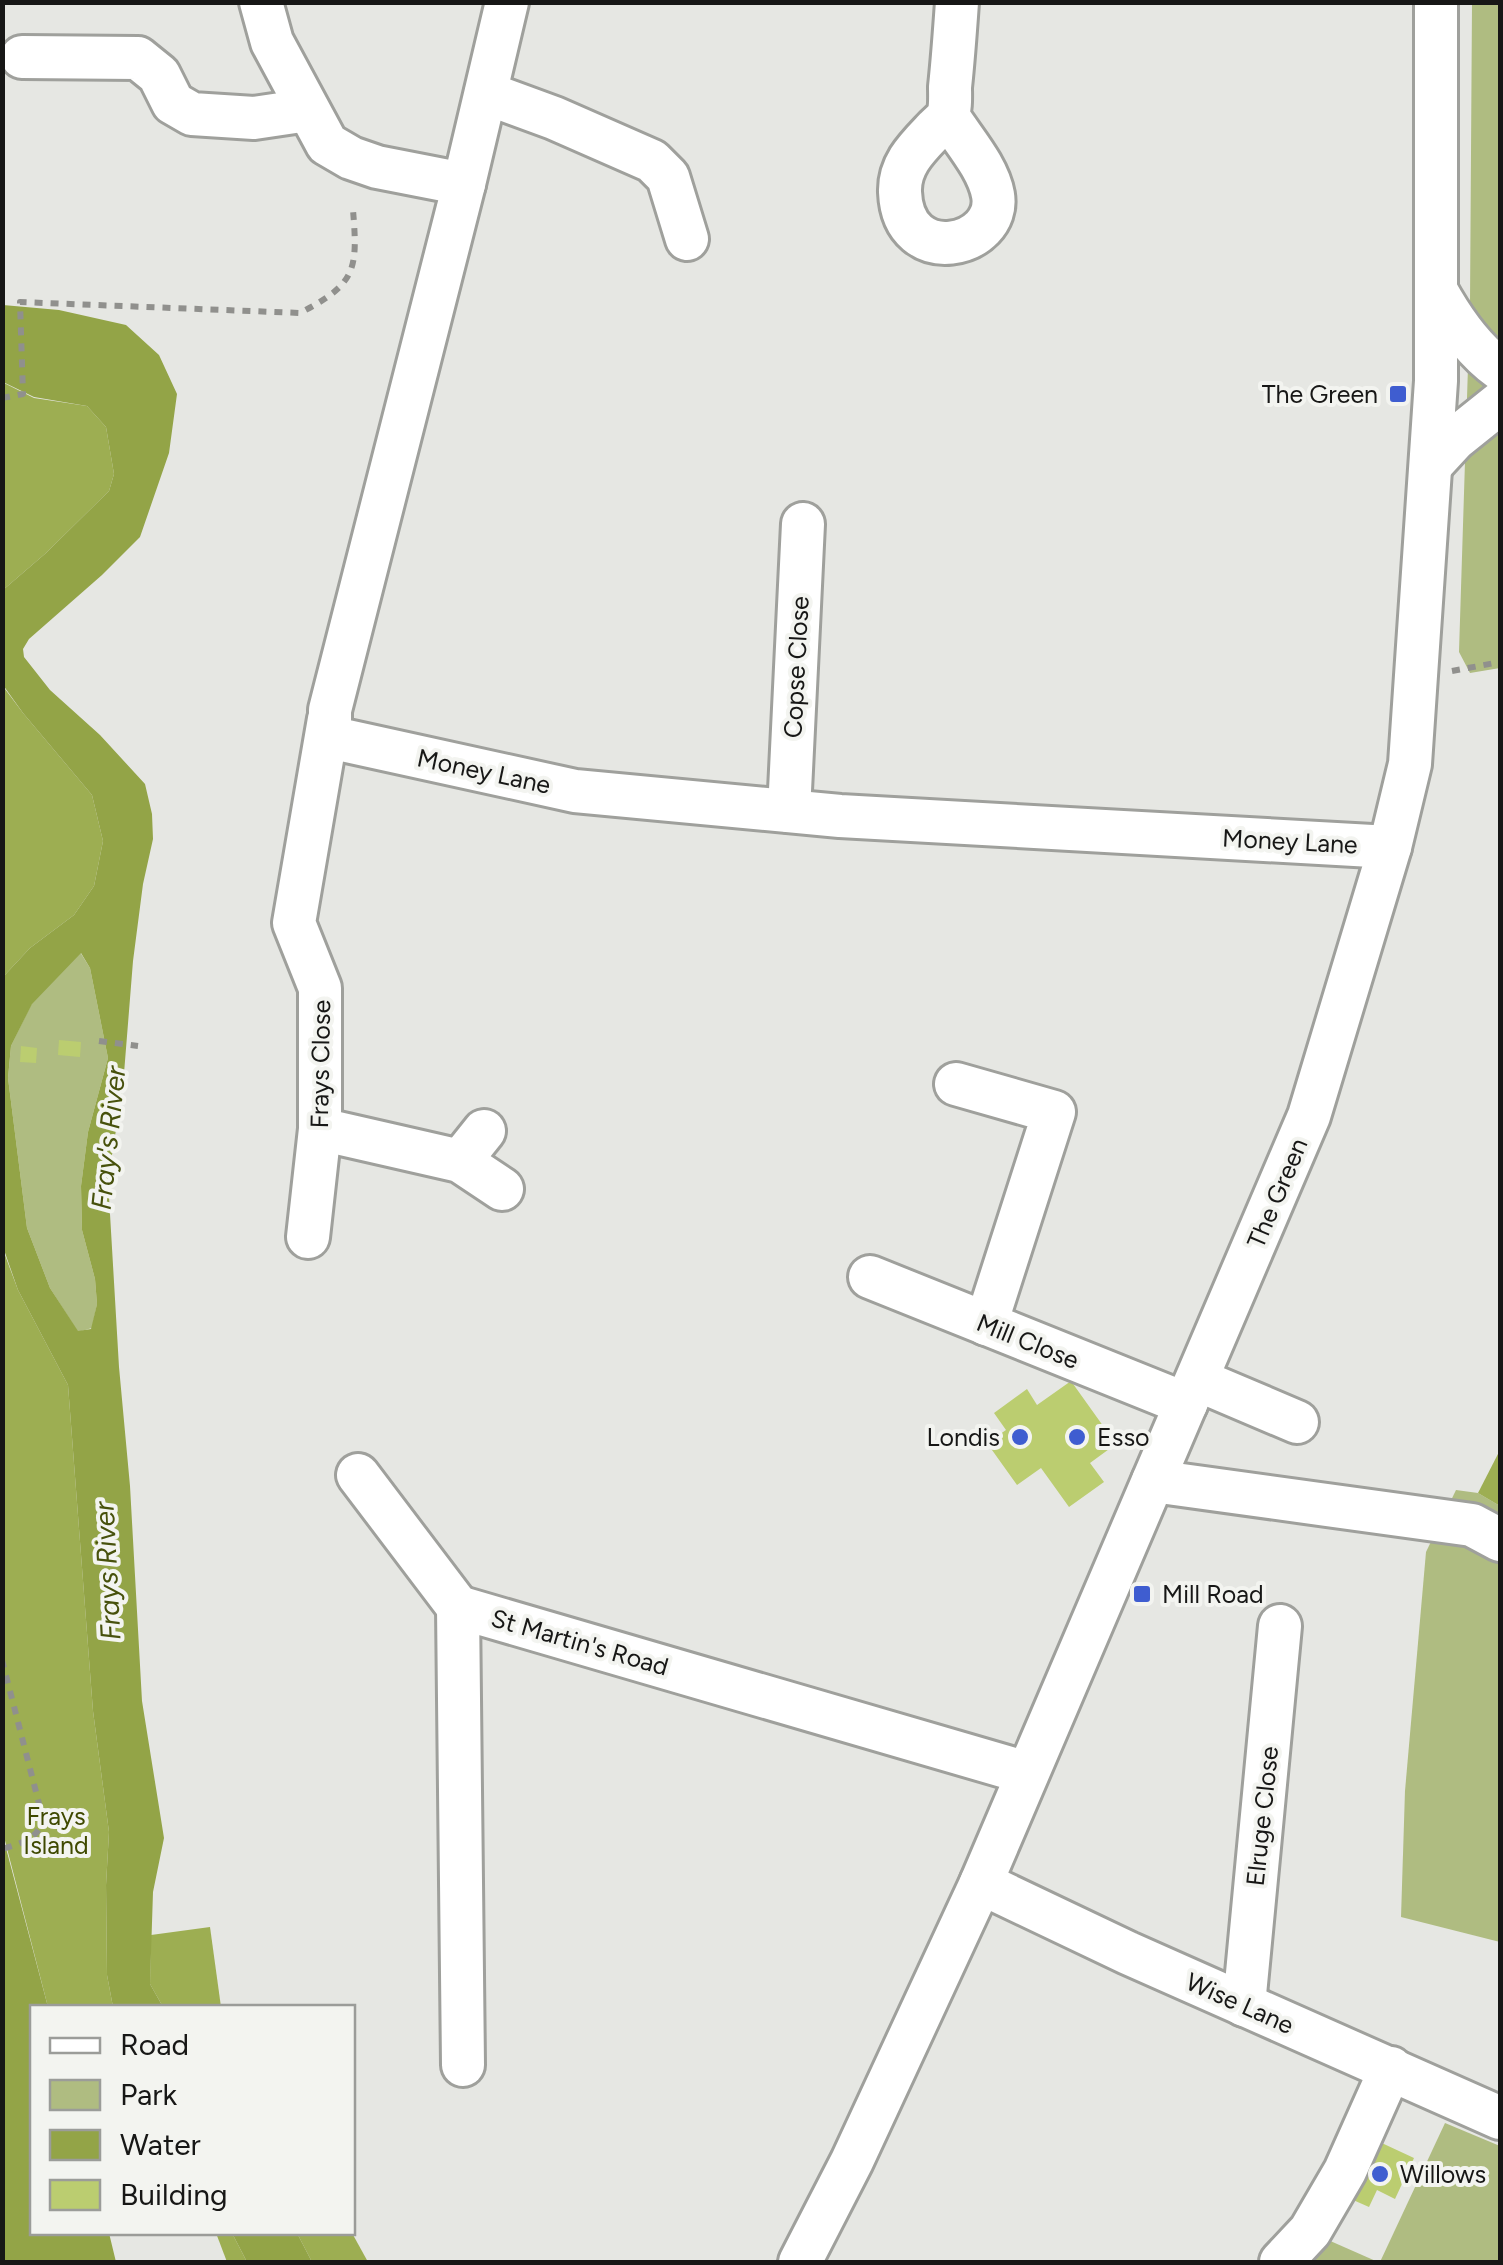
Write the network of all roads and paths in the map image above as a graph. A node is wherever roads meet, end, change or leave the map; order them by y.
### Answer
1 (262, 2) edge
2 (506, 2) edge
3 (958, 2) edge
4 (1436, 2) edge
5 (22, 57) dead end
6 (486, 92) junction
7 (308, 110) junction
8 (948, 116) dead end
9 (349, 180) junction
10 (464, 184) junction
11 (686, 239) dead end
12 (1436, 290) junction
13 (1500, 369) edge
14 (2, 398) edge
15 (1500, 403) edge
16 (1431, 464) junction
17 (803, 524) dead end
18 (329, 719) junction
19 (789, 810) junction
20 (1390, 847) junction
21 (100, 1041) dead end
22 (138, 1046) dead end
23 (956, 1084) dead end
24 (320, 1129) junction
25 (502, 1189) dead end
26 (308, 1237) dead end
27 (870, 1277) dead end
28 (986, 1324) junction
29 (1192, 1392) junction
30 (1296, 1422) dead end
31 (358, 1475) dead end
32 (1153, 1481) junction
33 (1500, 1540) edge
34 (458, 1607) junction
35 (1280, 1626) dead end
36 (2, 1660) edge
37 (1027, 1772) junction
38 (2, 1848) edge
39 (981, 1882) junction
40 (1244, 2005) junction
41 (463, 2065) dead end
42 (1392, 2068) junction
43 (1500, 2118) edge
44 (800, 2262) edge
45 (1281, 2262) edge

1 - 7 street
2 - 6 street
3 - 8 street
4 - 12 street, The Green
5 - 7 street
6 - 10 street
6 - 11 street
7 - 9 street
9 - 10 street
9 - 14 path
10 - 18 street
12 - 13 street
12 - 16 street, The Green
15 - 16 street
16 - 20 street, The Green
17 - 19 street, Copse Close
18 - 19 street, Money Lane
18 - 24 street, Frays Close
19 - 20 street, Money Lane
20 - 29 street, The Green
21 - 22 path
23 - 28 street
24 - 25 street
24 - 26 street, Frays Close
27 - 28 street, Mill Close
28 - 29 street, Mill Close
29 - 30 street, Mill Close
29 - 32 street, The Green
31 - 34 street
32 - 33 street
32 - 37 street, The Green
34 - 37 street, St Martin's Road
34 - 41 street, St Martin's Road
35 - 40 street, Elruge Close
36 - 38 path
37 - 39 street, The Green
39 - 40 street, Wise Lane
39 - 44 street
40 - 42 street, Wise Lane
42 - 43 street, Wise Lane
42 - 45 street

